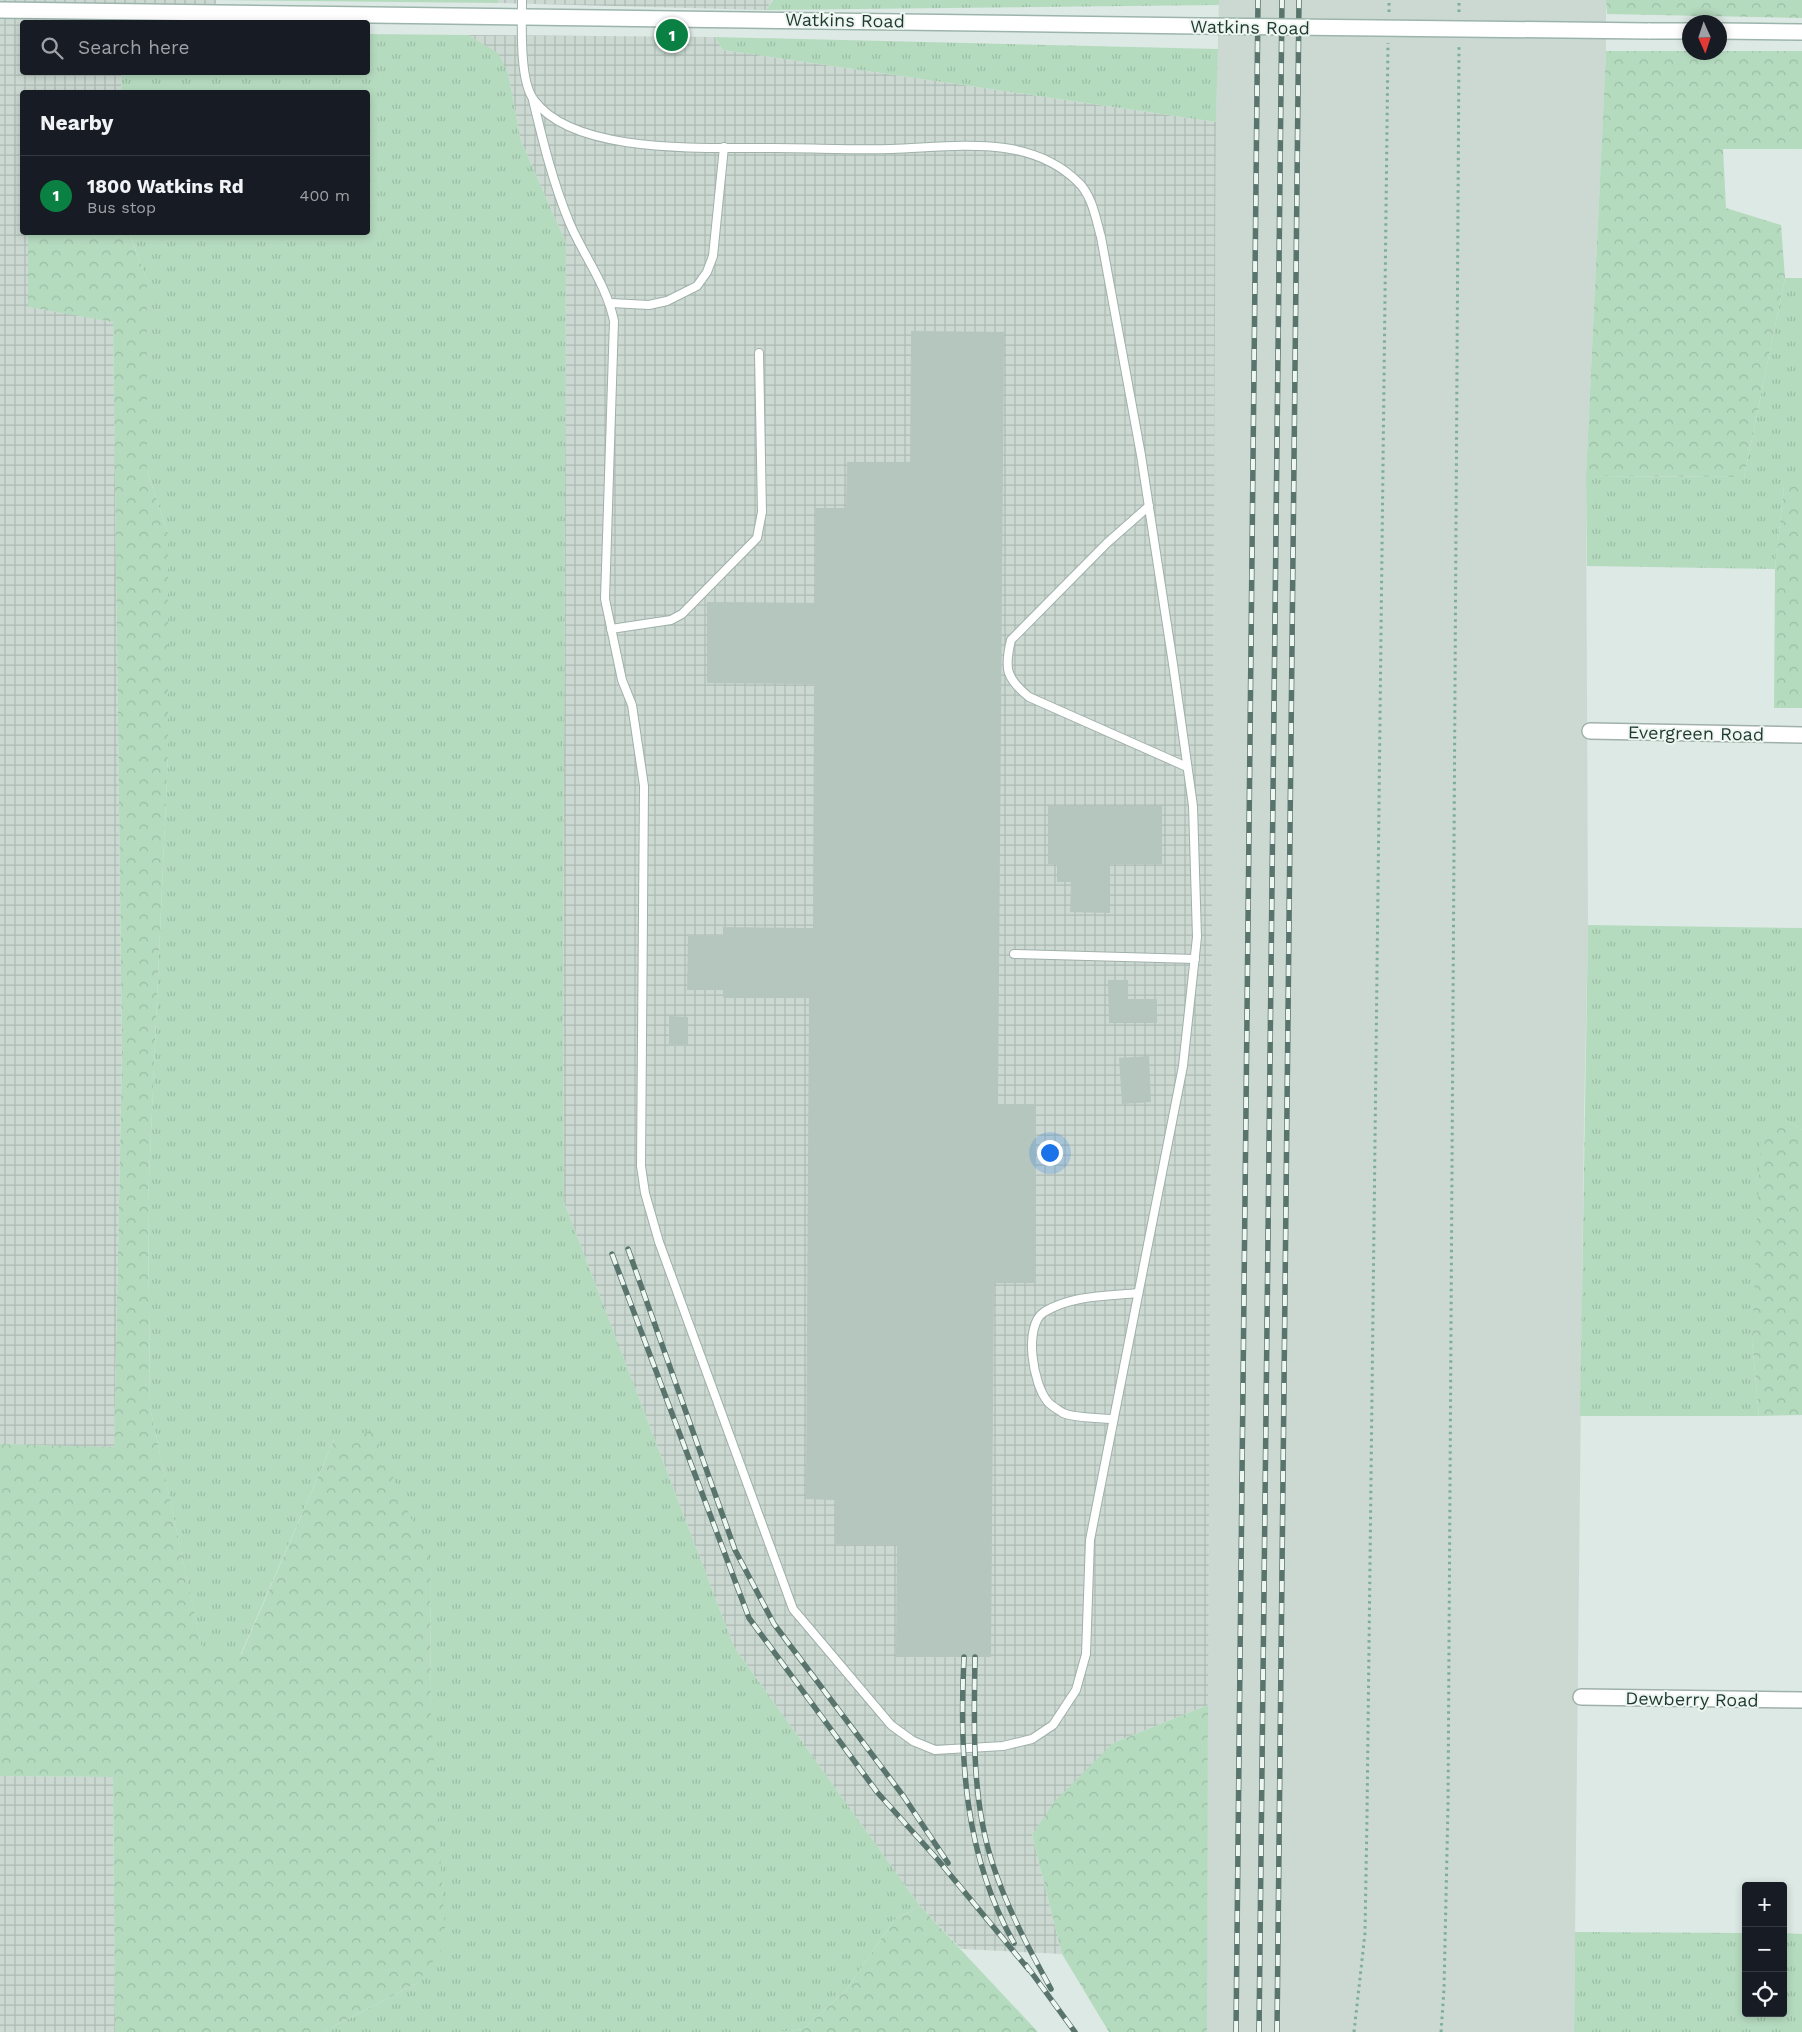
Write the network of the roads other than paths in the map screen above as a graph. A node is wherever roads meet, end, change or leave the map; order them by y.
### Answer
1 (522, 0) edge
2 (0, 10) edge
3 (522, 16) junction
4 (1682, 31) edge
5 (1727, 31) edge
6 (1802, 32) edge
7 (533, 100) junction
8 (724, 147) junction
9 (610, 303) junction
10 (759, 353) dead end
11 (1149, 506) junction
12 (611, 628) junction
13 (1590, 731) dead end
14 (1802, 735) edge
15 (1187, 767) junction
16 (1014, 954) dead end
17 (1195, 959) junction
18 (1138, 1293) junction
19 (1113, 1419) junction
20 (1581, 1698) dead end
21 (1802, 1700) edge

1 - 3 lane
2 - 3 street, Watkins Road
3 - 4 street, Watkins Road, bridge
3 - 7 lane
5 - 6 street
7 - 8 lane
7 - 9 lane
8 - 9 lane
8 - 11 lane
9 - 12 lane
10 - 12 lane
11 - 15 lane
11 - 15 lane
12 - 19 lane
13 - 14 street, Evergreen Road
15 - 17 lane
16 - 17 lane
17 - 18 lane
18 - 19 lane
18 - 19 lane
20 - 21 street, Dewberry Road

